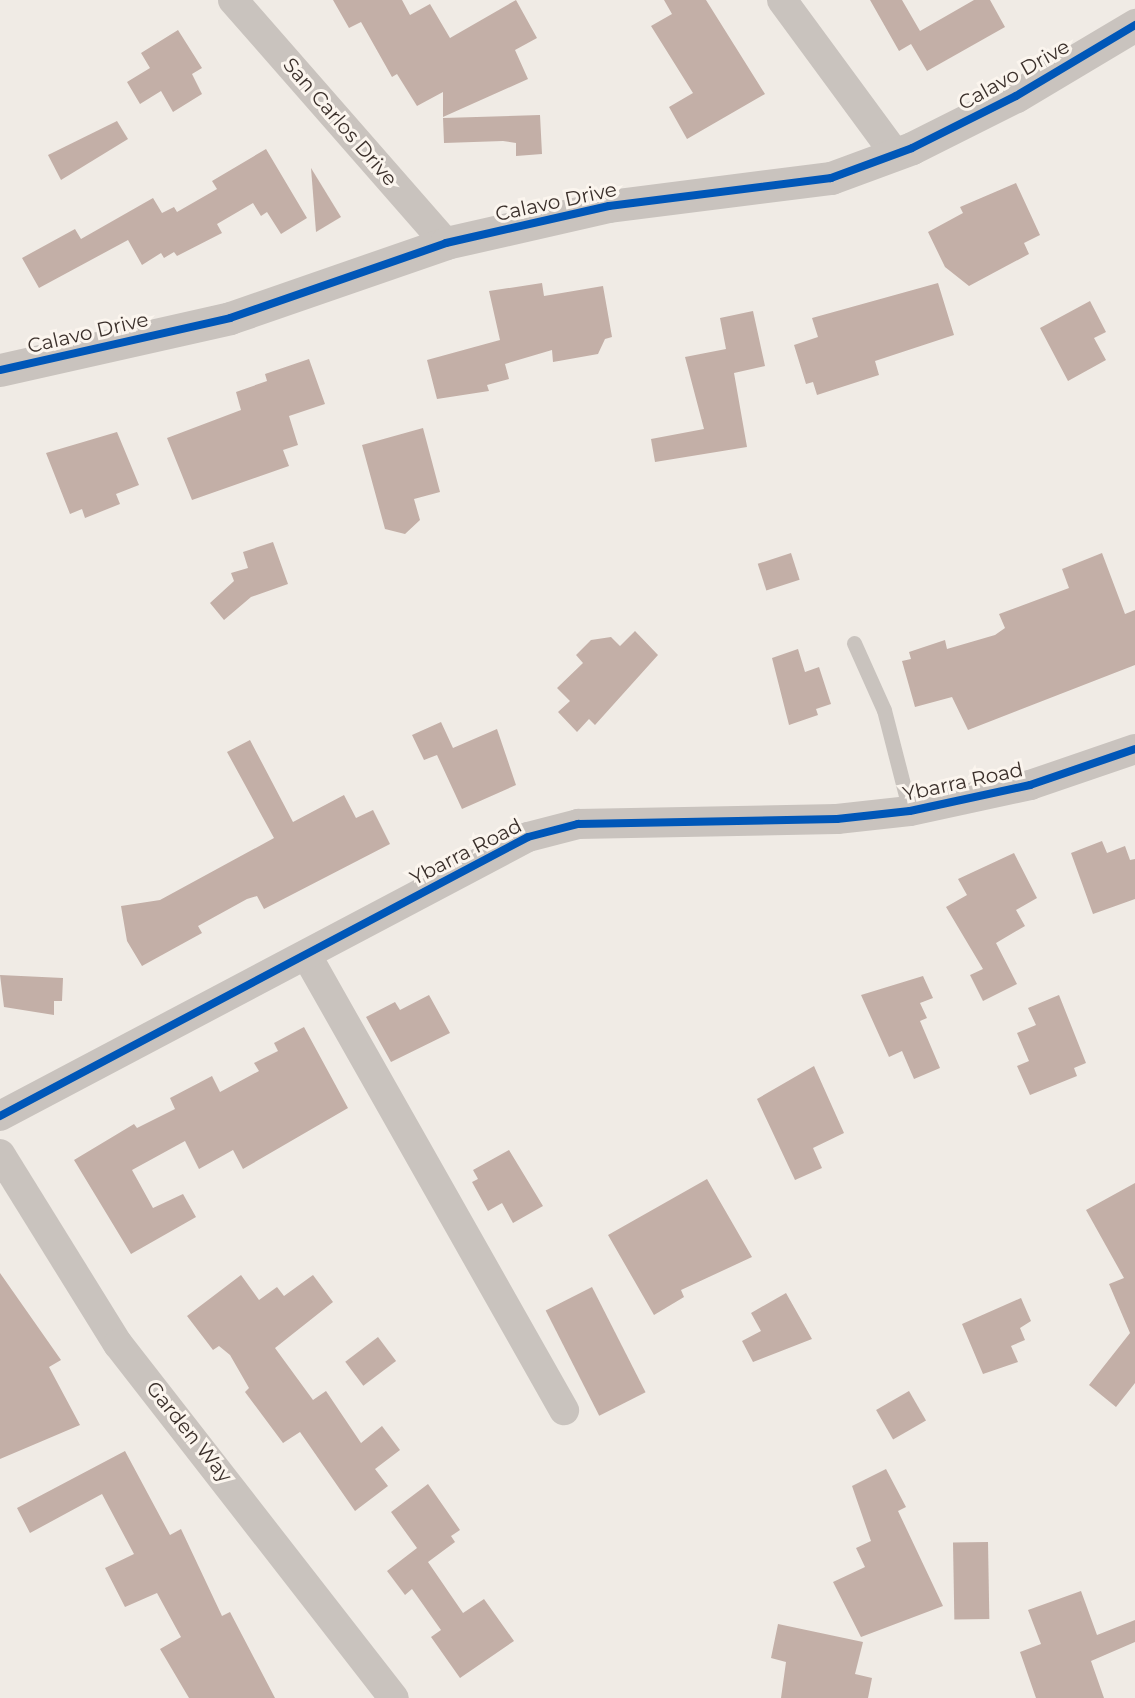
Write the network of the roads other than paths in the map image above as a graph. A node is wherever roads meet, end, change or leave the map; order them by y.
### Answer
1 (233, 0) edge
2 (782, 0) edge
3 (1135, 25) edge
4 (895, 154) junction
5 (446, 243) junction
6 (0, 370) edge
7 (854, 643) dead end
8 (1135, 749) edge
9 (910, 811) junction
10 (307, 956) junction
11 (0, 1116) edge
12 (0, 1154) edge
13 (564, 1410) dead end
14 (394, 1698) edge

1 - 5 street, San Carlos Drive
2 - 4 street
3 - 4 street, Calavo Drive
4 - 5 street, Calavo Drive
5 - 6 street, Calavo Drive
7 - 9 lane
8 - 9 street, Ybarra Road
9 - 10 street, Ybarra Road
10 - 11 street, Ybarra Road
10 - 13 street
12 - 14 street, Garden Way

